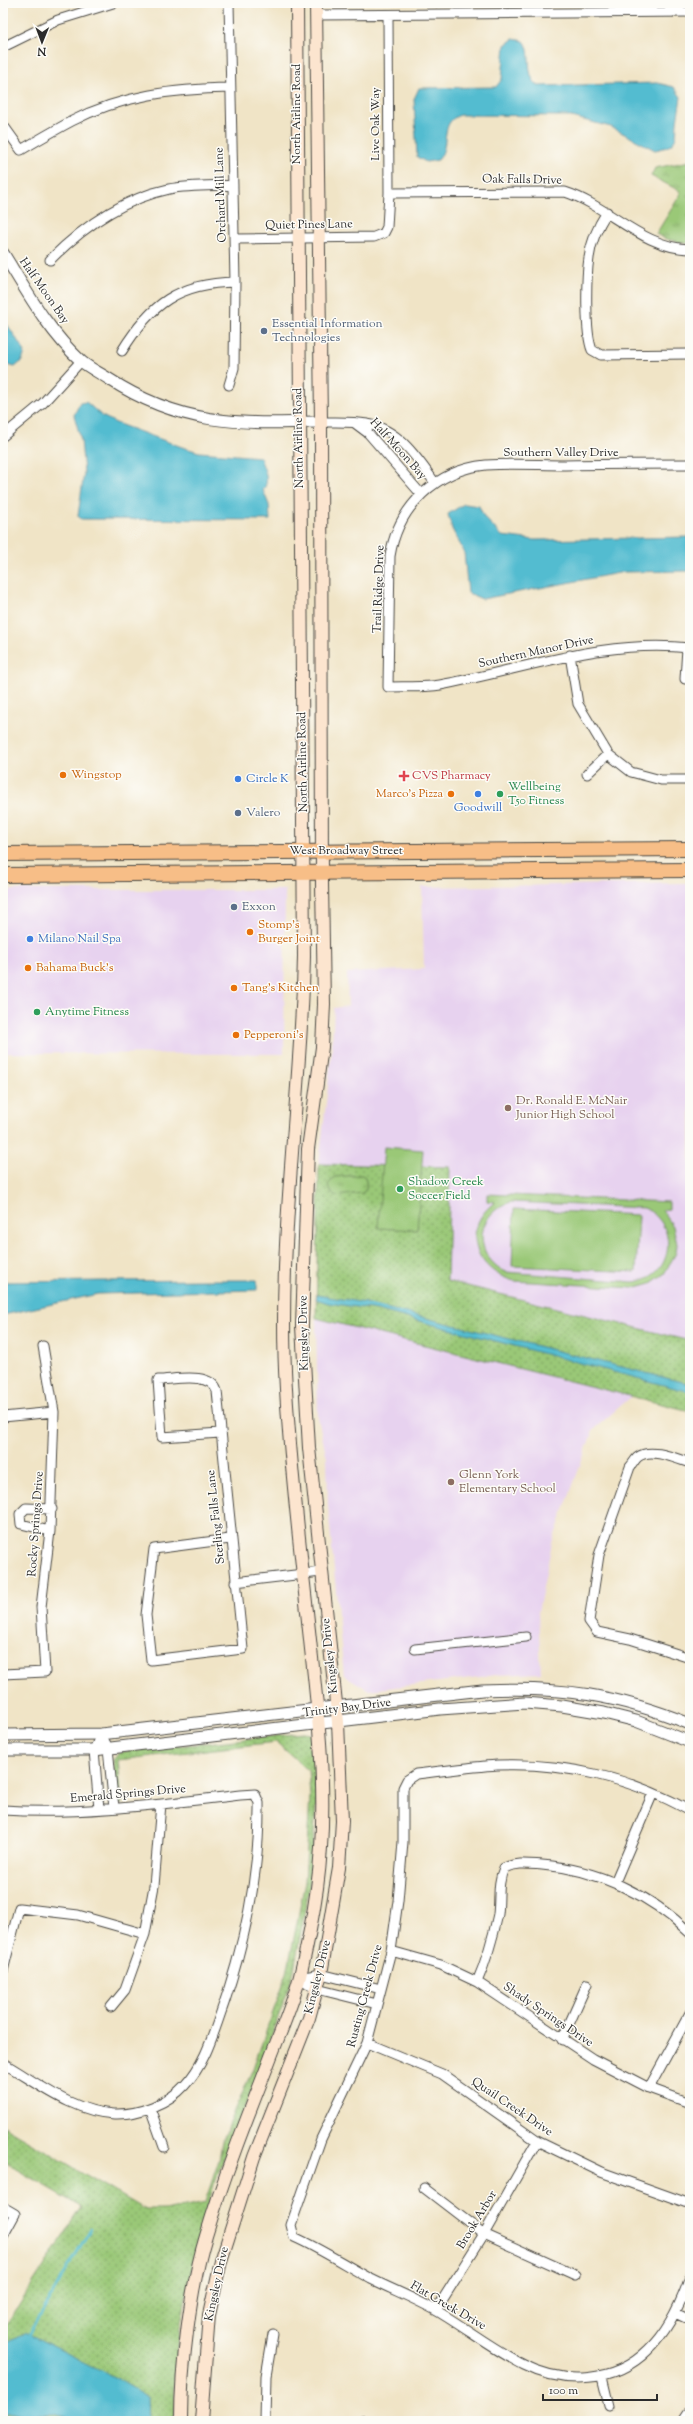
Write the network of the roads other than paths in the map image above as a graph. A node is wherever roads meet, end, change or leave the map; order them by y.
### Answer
1 (113, 3) edge
2 (229, 3) edge
3 (297, 3) edge
4 (316, 9) edge
5 (690, 12) edge
6 (388, 15) junction
7 (3, 47) edge
8 (230, 88) junction
9 (3, 125) edge
10 (233, 185) junction
11 (388, 193) junction
12 (607, 212) junction
13 (384, 233) joint
14 (318, 237) junction
15 (298, 238) junction
16 (235, 239) junction
17 (690, 248) edge
18 (3, 253) edge
19 (50, 260) dead end
20 (235, 282) junction
21 (122, 350) dead end
22 (690, 354) edge
23 (81, 361) junction
24 (229, 385) dead end
25 (298, 422) junction
26 (321, 422) junction
27 (354, 423) junction
28 (3, 436) edge
29 (690, 464) edge
30 (435, 483) junction
31 (421, 494) junction
32 (300, 597) junction
33 (321, 597) junction
34 (688, 648) edge
35 (570, 655) junction
36 (685, 679) dead end
37 (388, 687) joint
38 (608, 754) junction
39 (587, 774) dead end
40 (690, 780) edge
41 (690, 848) edge
42 (464, 850) junction
43 (304, 851) junction
44 (322, 851) junction
45 (3, 854) edge
46 (690, 870) edge
47 (305, 872) junction
48 (323, 872) junction
49 (406, 872) junction
50 (3, 875) edge
51 (291, 1148) junction
52 (308, 1149) junction
53 (284, 1326) junction
54 (302, 1326) junction
55 (43, 1346) dead end
56 (54, 1412) junction
57 (3, 1417) edge
58 (220, 1433) junction
59 (309, 1448) junction
60 (290, 1449) junction
61 (690, 1463) edge
62 (52, 1509) junction
63 (50, 1531) junction
64 (230, 1539) junction
65 (321, 1572) junction
66 (303, 1574) junction
67 (235, 1582) junction
68 (526, 1637) dead end
69 (415, 1649) dead end
70 (690, 1658) edge
71 (3, 1674) edge
72 (336, 1707) junction
73 (317, 1709) junction
74 (338, 1722) junction
75 (319, 1724) junction
76 (690, 1724) edge
77 (101, 1734) junction
78 (3, 1735) edge
79 (690, 1742) edge
80 (108, 1748) junction
81 (3, 1750) edge
82 (94, 1750) junction
83 (653, 1793) junction
84 (161, 1804) junction
85 (114, 1808) junction
86 (99, 1809) junction
87 (3, 1810) edge
88 (690, 1811) edge
89 (615, 1882) junction
90 (690, 1933) edge
91 (145, 1934) junction
92 (391, 1950) junction
93 (3, 1971) edge
94 (321, 1974) junction
95 (299, 1978) junction
96 (477, 1982) junction
97 (587, 1984) dead end
98 (317, 1989) junction
99 (381, 1989) junction
100 (377, 2004) junction
101 (111, 2006) dead end
102 (690, 2013) edge
103 (562, 2040) junction
104 (367, 2043) junction
105 (3, 2063) edge
106 (649, 2088) junction
107 (690, 2103) edge
108 (150, 2108) junction
109 (537, 2141) junction
110 (164, 2147) dead end
111 (424, 2188) dead end
112 (690, 2204) edge
113 (3, 2207) edge
114 (292, 2229) joint
115 (484, 2234) junction
116 (3, 2236) edge
117 (201, 2254) junction
118 (221, 2261) junction
119 (575, 2275) dead end
120 (690, 2277) edge
121 (681, 2300) junction
122 (690, 2304) edge
123 (436, 2310) junction
124 (675, 2313) junction
125 (690, 2320) edge
126 (274, 2334) dead end
127 (602, 2377) junction
128 (609, 2406) dead end
129 (690, 2412) edge
130 (181, 2421) edge
131 (201, 2421) edge
132 (266, 2421) edge
133 (684, 2421) edge

1 - 7 street
2 - 8 street, Orchard Mill Lane
3 - 15 main road, North Airline Road
4 - 6 street
4 - 14 main road, North Airline Road
5 - 6 street
6 - 11 street, Live Oak Way
8 - 9 street
8 - 10 street, Orchard Mill Lane
10 - 16 street, Orchard Mill Lane
10 - 19 street
11 - 12 street, Oak Falls Drive
11 - 13 street, Live Oak Way
12 - 17 street, Oak Falls Drive
12 - 22 street
13 - 14 street, Quiet Pines Lane
14 - 15 street, Quiet Pines Lane
14 - 26 main road, North Airline Road
15 - 16 street, Quiet Pines Lane
15 - 25 main road, North Airline Road
16 - 20 street, Orchard Mill Lane
18 - 23 street, Half Moon Bay
20 - 21 street
20 - 24 street, Orchard Mill Lane
23 - 25 street, Half Moon Bay
23 - 28 street
25 - 26 street, Half Moon Bay
25 - 32 main road, North Airline Road
26 - 27 street, Half Moon Bay
26 - 33 main road, North Airline Road
27 - 30 street, Half Moon Bay
27 - 31 street, Half Moon Bay
29 - 30 street, Southern Valley Drive
30 - 31 street, Trail Ridge Drive
31 - 37 street, Trail Ridge Drive
32 - 33 main road
32 - 43 main road, North Airline Road
33 - 44 main road, North Airline Road
34 - 35 street, Southern Manor Drive
34 - 36 street
35 - 37 street, Southern Manor Drive
35 - 38 street
38 - 39 street
38 - 40 street
41 - 42 main road, West Broadway Street
42 - 44 main road, West Broadway Street
42 - 49 main road
43 - 44 main road, West Broadway Street
43 - 45 main road, West Broadway Street
43 - 47 main road, North Airline Road
44 - 48 main road, North Airline Road
46 - 49 main road, West Broadway Street
47 - 48 main road, West Broadway Street
47 - 50 main road, West Broadway Street
47 - 51 main road, Kingsley Drive
48 - 49 main road, West Broadway Street
48 - 52 main road, Kingsley Drive
51 - 52 main road
51 - 53 main road, Kingsley Drive
52 - 54 main road, Kingsley Drive
53 - 54 main road
53 - 60 main road, Kingsley Drive
54 - 59 main road, Kingsley Drive
55 - 56 street, Rocky Springs Drive
56 - 57 street
56 - 62 street, Rocky Springs Drive
58 - 58 street, Sterling Falls Lane
58 - 64 street, Sterling Falls Lane
59 - 60 main road
59 - 65 main road, Kingsley Drive
60 - 66 main road, Kingsley Drive
61 - 70 street
62 - 63 street, Rocky Springs Drive
62 - 63 street
63 - 71 street, Rocky Springs Drive
64 - 67 street, Sterling Falls Lane
64 - 67 street, Sterling Falls Lane
65 - 66 street
65 - 72 main road, Kingsley Drive
66 - 67 street
66 - 73 main road, Kingsley Drive
68 - 69 street
72 - 73 street, Trinity Bay Drive
72 - 74 main road, Kingsley Drive
72 - 76 street, Trinity Bay Drive
73 - 75 main road, Kingsley Drive
73 - 77 street, Trinity Bay Drive
74 - 75 street, Trinity Bay Drive
74 - 79 street, Trinity Bay Drive
74 - 94 main road, Kingsley Drive
75 - 80 street, Trinity Bay Drive
75 - 95 main road, Kingsley Drive
77 - 78 street, Trinity Bay Drive
77 - 80 street
77 - 82 street
80 - 82 street, Trinity Bay Drive
80 - 85 street
81 - 82 street, Trinity Bay Drive
82 - 86 street
83 - 88 street
83 - 89 street
83 - 92 street, Rusting Creek Drive
84 - 85 street, Emerald Springs Drive
84 - 91 street
84 - 108 street, Emerald Springs Drive
85 - 86 street, Emerald Springs Drive
86 - 87 street, Emerald Springs Drive
89 - 90 street
89 - 96 street
91 - 93 street
91 - 101 street
92 - 96 street, Shady Springs Drive
92 - 99 street, Rusting Creek Drive
94 - 95 street
94 - 98 main road, Kingsley Drive
94 - 99 street
95 - 98 street
95 - 117 main road, Kingsley Drive
96 - 103 street, Shady Springs Drive
97 - 103 street
98 - 100 street
98 - 118 main road, Kingsley Drive
99 - 100 street, Rusting Creek Drive
100 - 104 street, Rusting Creek Drive
102 - 106 street
103 - 106 street, Shady Springs Drive
104 - 109 street, Quail Creek Drive
104 - 114 street, Rusting Creek Drive
105 - 108 street
106 - 107 street, Shady Springs Drive
108 - 110 street
109 - 112 street, Quail Creek Drive
109 - 115 street, Brook Arbor
111 - 115 street
113 - 116 street
114 - 123 street, Flat Creek Drive
115 - 119 street
115 - 123 street, Brook Arbor
117 - 118 main road
117 - 130 main road, Kingsley Drive
118 - 131 main road, Kingsley Drive
120 - 121 street
121 - 122 street
121 - 124 street
123 - 127 street, Flat Creek Drive
124 - 125 street
124 - 127 street
126 - 132 street
127 - 128 street
129 - 133 street

